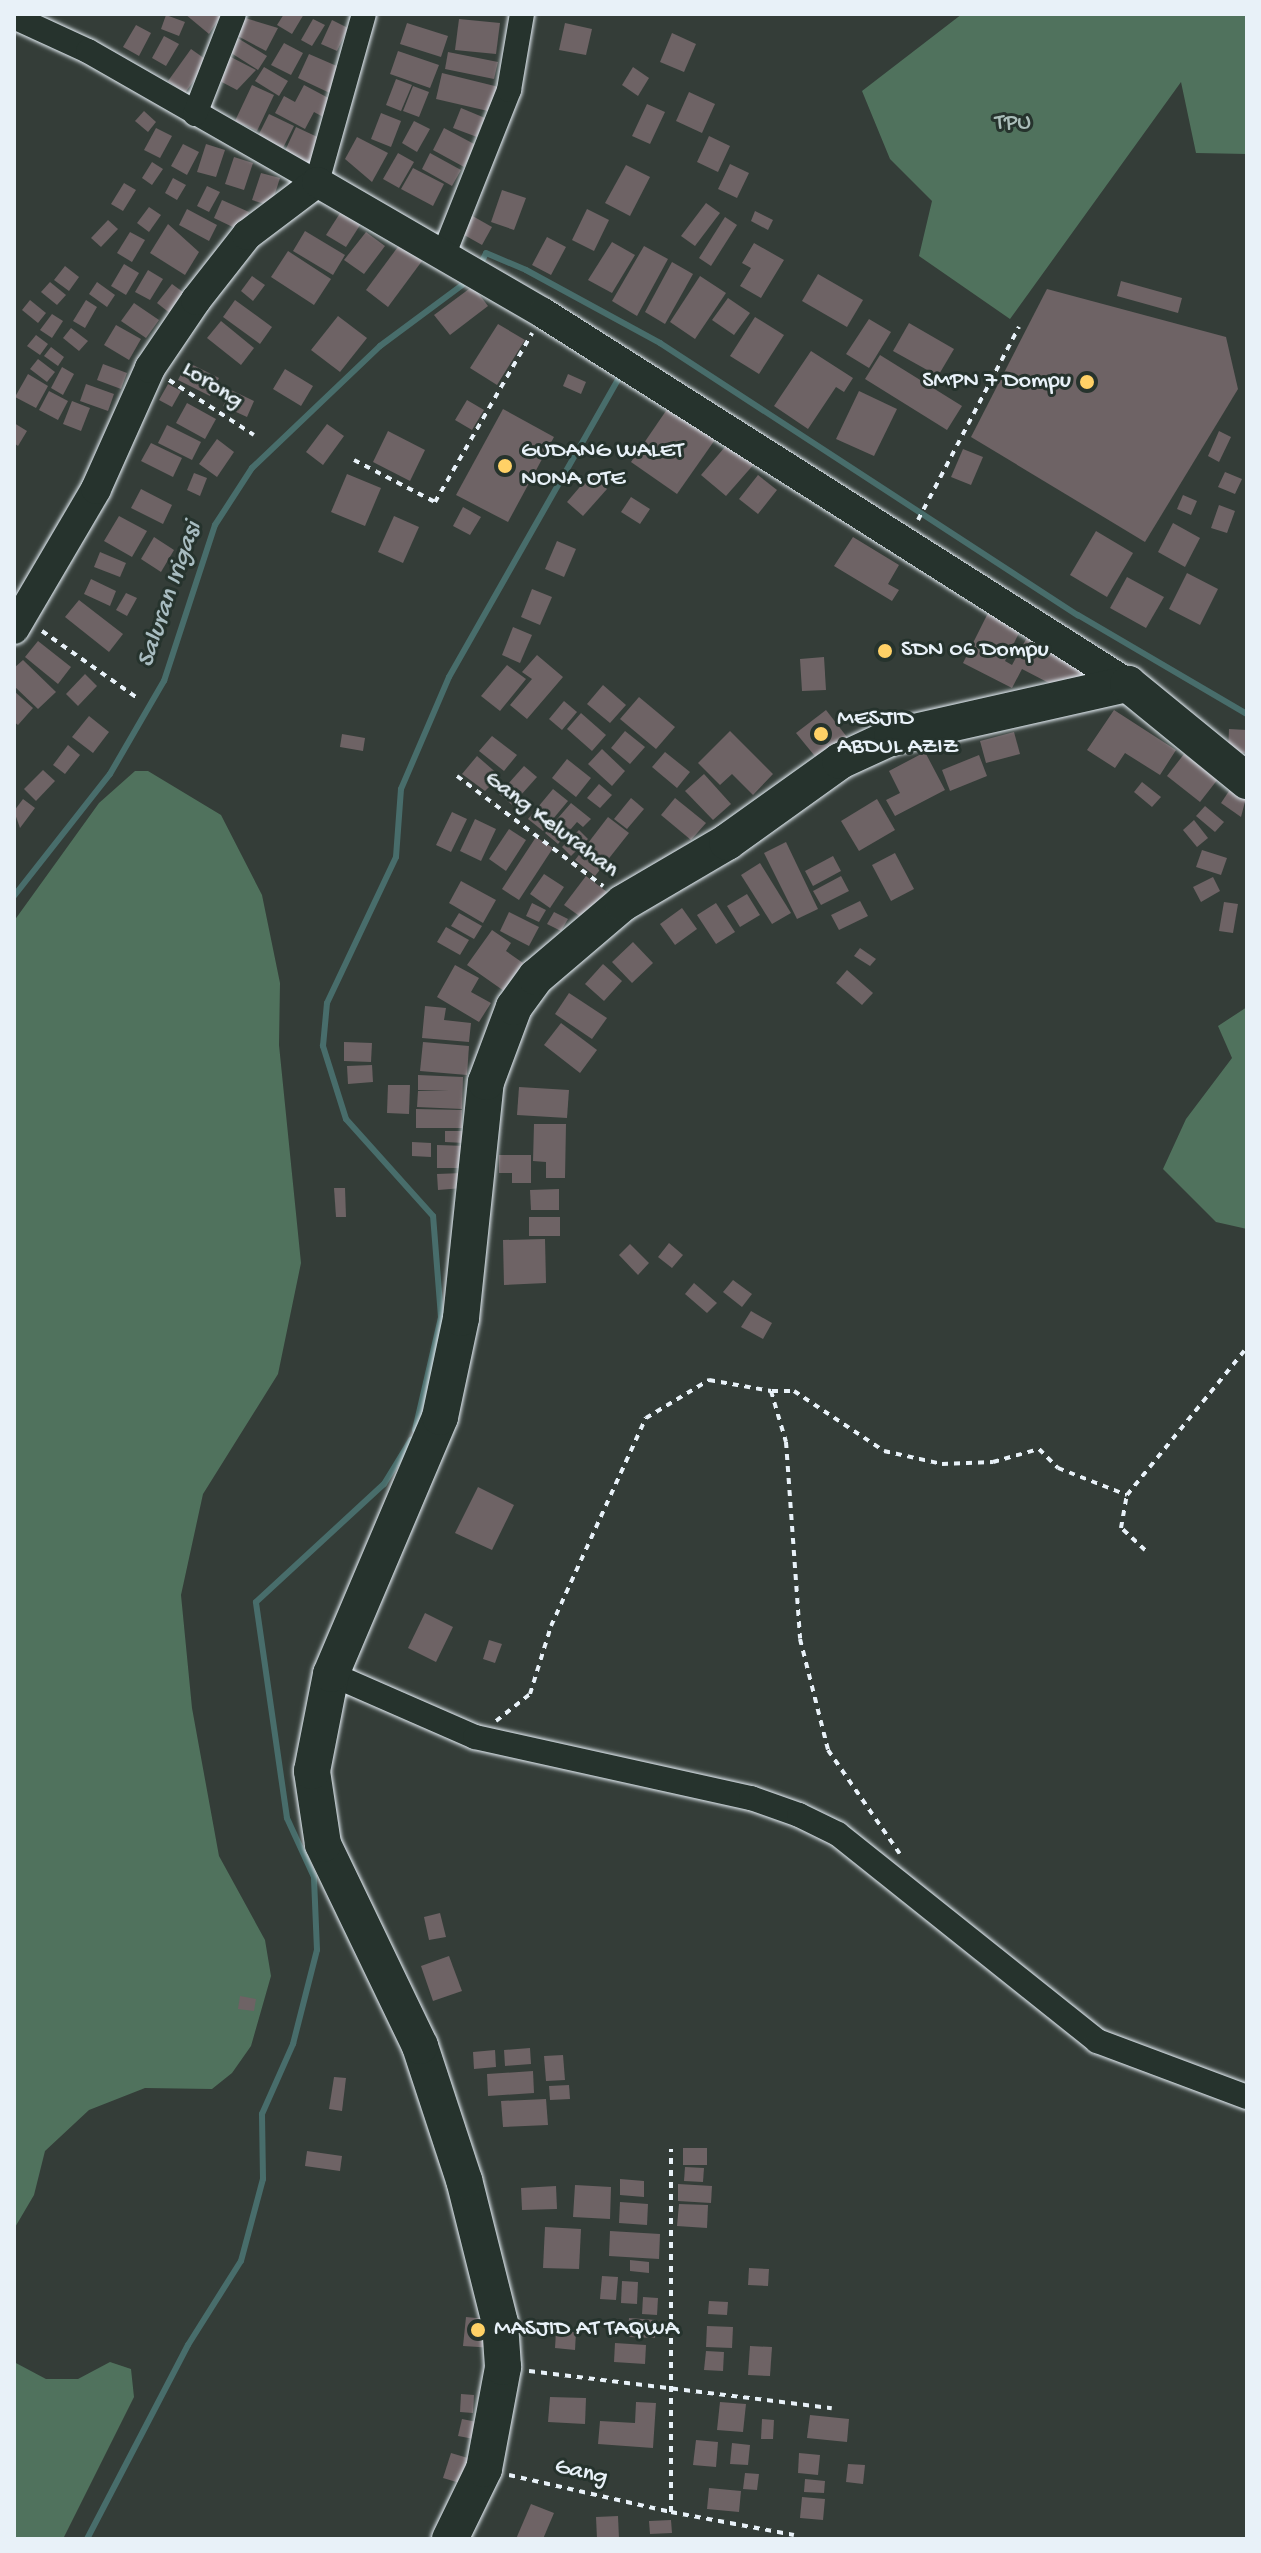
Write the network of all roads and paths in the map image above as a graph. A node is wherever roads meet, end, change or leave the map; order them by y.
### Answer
1 (234, 14) edge
2 (364, 14) edge
3 (522, 14) edge
4 (14, 17) edge
5 (195, 114) junction
6 (317, 182) junction
7 (443, 256) junction
8 (543, 313) junction
9 (1019, 327) dead end
10 (150, 368) junction
11 (254, 435) dead end
12 (354, 460) dead end
13 (907, 540) junction
14 (19, 624) edge
15 (1128, 684) junction
16 (136, 697) dead end
17 (457, 776) dead end
18 (1247, 781) edge
19 (623, 903) junction
20 (1244, 1351) dead end
21 (771, 1391) junction
22 (1127, 1495) junction
23 (1145, 1550) dead end
24 (331, 1674) junction
25 (475, 1737) junction
26 (909, 1866) dead end
27 (1247, 2097) edge
28 (671, 2149) dead end
29 (503, 2367) junction
30 (675, 2392) junction
31 (832, 2408) dead end
32 (484, 2469) junction
33 (671, 2512) junction
34 (794, 2535) dead end
35 (450, 2539) edge

1 - 5 street
2 - 6 street
3 - 7 street
4 - 5 street
5 - 6 street
6 - 7 street
6 - 10 street
7 - 8 street
8 - 12 path
8 - 13 street
9 - 13 path
10 - 11 path, Lorong
10 - 14 street
13 - 15 street
14 - 16 path
15 - 18 main road
15 - 19 main road
17 - 19 path, Gang Kelurahan
19 - 24 main road
20 - 22 path
21 - 22 path
21 - 25 path
21 - 26 path
22 - 23 path
24 - 25 street
24 - 29 main road
25 - 27 street
28 - 30 path
29 - 30 path
29 - 32 main road
30 - 31 path
30 - 33 path
32 - 33 path, Gang
32 - 35 main road
33 - 34 path, Gang

